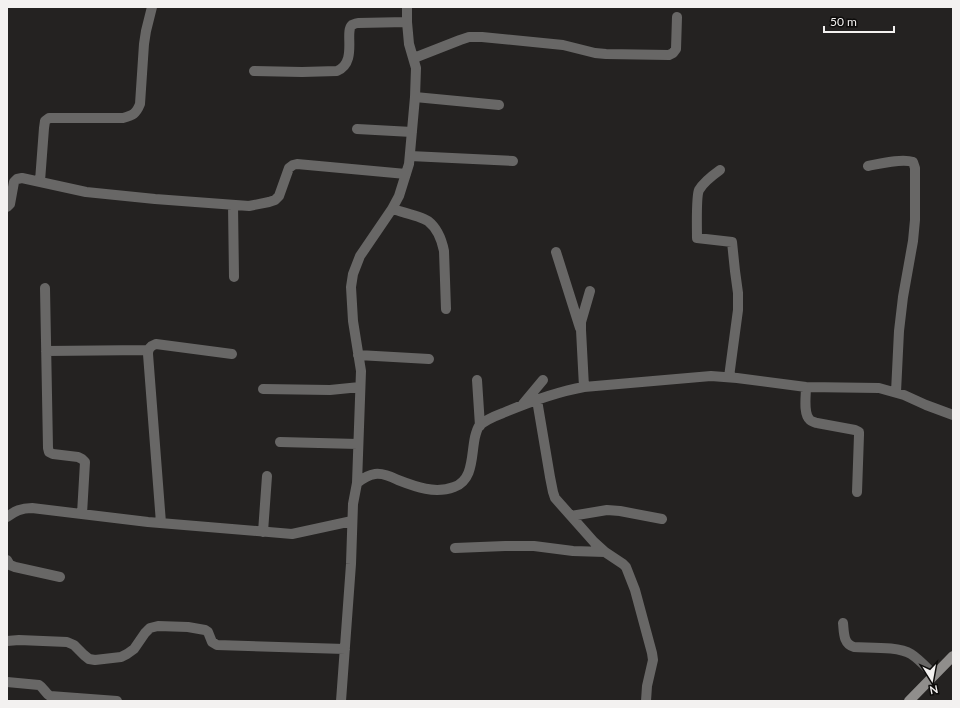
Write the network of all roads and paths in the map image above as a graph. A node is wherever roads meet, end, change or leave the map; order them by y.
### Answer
1 (152, 7) edge
2 (407, 7) edge
3 (677, 17) dead end
4 (407, 22) junction
5 (414, 58) junction
6 (254, 71) dead end
7 (415, 97) junction
8 (499, 105) dead end
9 (357, 128) dead end
10 (412, 132) junction
11 (410, 156) junction
12 (513, 160) dead end
13 (868, 166) dead end
14 (720, 170) dead end
15 (406, 174) junction
16 (40, 181) junction
17 (234, 205) junction
18 (7, 207) edge
19 (392, 209) junction
20 (556, 252) dead end
21 (234, 277) dead end
22 (45, 288) dead end
23 (590, 291) dead end
24 (446, 309) dead end
25 (581, 330) junction
26 (148, 350) junction
27 (46, 351) junction
28 (232, 354) dead end
29 (358, 355) junction
30 (429, 359) dead end
31 (729, 377) junction
32 (477, 380) dead end
33 (543, 380) dead end
34 (360, 387) junction
35 (584, 387) junction
36 (806, 387) junction
37 (263, 389) dead end
38 (896, 392) junction
39 (537, 400) junction
40 (523, 404) junction
41 (953, 415) edge
42 (480, 426) junction
43 (280, 442) dead end
44 (358, 444) junction
45 (267, 476) dead end
46 (357, 483) junction
47 (857, 492) dead end
48 (82, 514) junction
49 (571, 516) junction
50 (7, 517) edge
51 (662, 519) dead end
52 (352, 521) junction
53 (161, 523) junction
54 (263, 532) junction
55 (455, 548) dead end
56 (605, 552) junction
57 (7, 560) edge
58 (60, 577) dead end
59 (843, 622) dead end
60 (7, 641) edge
61 (345, 649) junction
62 (953, 656) edge
63 (934, 675) junction
64 (7, 682) edge
65 (117, 701) edge
66 (341, 701) edge
67 (646, 701) edge
68 (909, 701) edge

1 - 16 street
2 - 4 street
3 - 5 street
4 - 5 street
4 - 6 street
5 - 7 street
7 - 8 street
7 - 10 street
9 - 10 street
10 - 11 street
11 - 12 street
11 - 15 street
13 - 38 street
14 - 31 street
15 - 17 street
15 - 19 street
16 - 17 street
16 - 18 street
17 - 21 street
19 - 24 street
19 - 29 street
20 - 25 street
22 - 27 street
23 - 25 street
25 - 35 street
26 - 27 street
26 - 28 street
26 - 53 street
27 - 48 street
29 - 30 street
29 - 34 street
31 - 35 street
31 - 36 street
32 - 42 street
33 - 40 street
34 - 37 street
34 - 44 street
35 - 39 street
36 - 38 street
36 - 47 street
38 - 41 street
39 - 40 street
39 - 49 street
40 - 42 street
42 - 46 street
43 - 44 street
44 - 46 street
45 - 54 street
46 - 52 street
48 - 50 street
48 - 53 street
49 - 51 street
49 - 56 street
52 - 54 street
52 - 61 street
53 - 54 street
55 - 56 street
56 - 67 street
57 - 58 street
59 - 63 street
60 - 61 street
61 - 66 street
62 - 63 street
63 - 68 street
64 - 65 street

